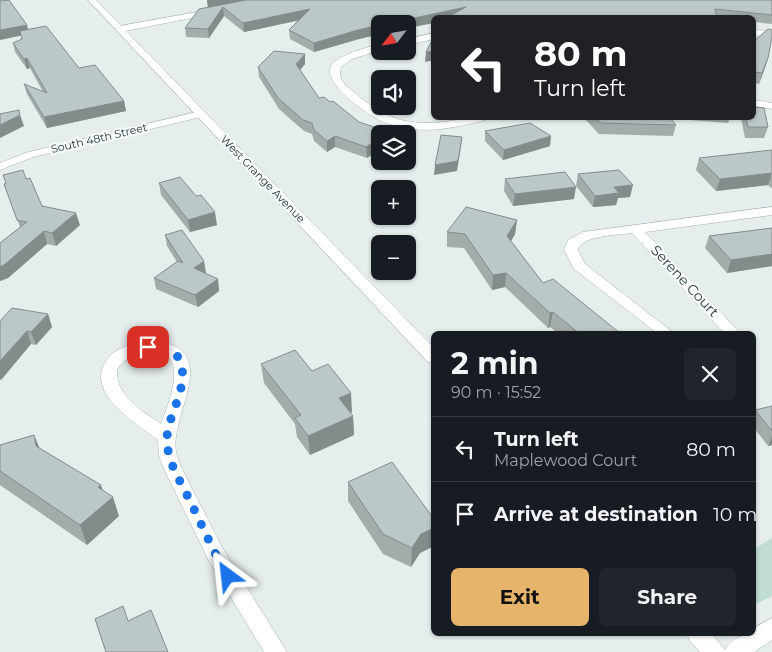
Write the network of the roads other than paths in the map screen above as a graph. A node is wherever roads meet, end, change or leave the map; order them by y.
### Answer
1 (92, 0) edge
2 (225, 9) edge
3 (120, 29) junction
4 (756, 32) edge
5 (772, 35) edge
6 (431, 37) edge
7 (416, 40) edge
8 (371, 50) edge
9 (756, 103) edge
10 (772, 106) edge
11 (200, 114) junction
12 (473, 120) edge
13 (0, 167) edge
14 (772, 211) edge
15 (635, 229) junction
16 (664, 331) edge
17 (731, 331) edge
18 (431, 355) edge
19 (166, 437) junction
20 (772, 628) edge
21 (700, 636) edge
22 (276, 652) edge
23 (715, 652) edge
24 (735, 652) edge

1 - 3 street, West Grange Avenue
2 - 3 street
3 - 11 street, West Grange Avenue
4 - 5 street
6 - 7 street
8 - 12 street
9 - 10 street
11 - 13 street, South 48th Street
11 - 18 street, West Grange Avenue
14 - 15 street, Serene Court
15 - 16 street, Serene Court
15 - 17 street, Serene Court
19 - 19 street
19 - 22 street
20 - 24 street
21 - 23 street

